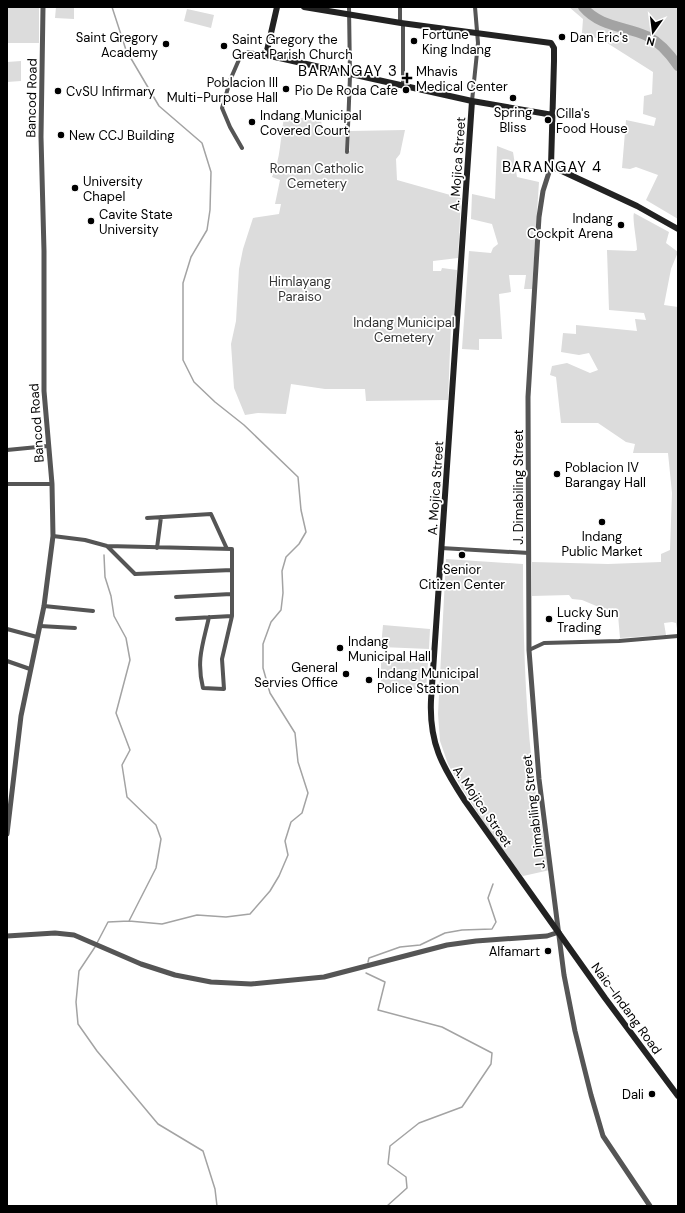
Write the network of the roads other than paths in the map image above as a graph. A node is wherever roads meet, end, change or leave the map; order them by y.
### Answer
1 (43, 7) edge
2 (277, 7) edge
3 (304, 7) edge
4 (349, 7) edge
5 (400, 7) edge
6 (475, 7) edge
7 (349, 14) junction
8 (402, 23) junction
9 (477, 32) junction
10 (266, 55) junction
11 (350, 73) junction
12 (403, 84) junction
13 (472, 101) junction
14 (553, 115) junction
15 (242, 148) dead end
16 (347, 152) dead end
17 (551, 166) junction
18 (678, 229) edge
19 (48, 446) junction
20 (7, 450) edge
21 (7, 484) edge
22 (52, 484) junction
23 (161, 517) junction
24 (147, 518) dead end
25 (53, 536) junction
26 (107, 546) junction
27 (157, 548) junction
28 (441, 548) junction
29 (227, 549) junction
30 (529, 553) junction
31 (232, 570) junction
32 (231, 594) junction
33 (176, 597) dead end
34 (44, 606) junction
35 (93, 611) dead end
36 (232, 616) junction
37 (209, 617) junction
38 (176, 619) dead end
39 (40, 626) junction
40 (75, 628) dead end
41 (7, 629) edge
42 (678, 636) edge
43 (37, 637) junction
44 (529, 650) junction
45 (7, 661) edge
46 (30, 669) junction
47 (10, 788) edge
48 (9, 803) edge
49 (7, 834) edge
50 (559, 932) junction
51 (7, 936) edge
52 (678, 1096) edge
53 (650, 1206) edge

1 - 19 street, Bancod Road
2 - 10 main road
3 - 7 main road
4 - 7 street
5 - 8 street
6 - 9 street, A. Mojica Street
7 - 8 main road
7 - 11 street
8 - 9 main road
8 - 12 street
9 - 13 street, A. Mojica Street
9 - 14 main road, J. Dimabiling Street
10 - 11 main road
10 - 15 street
11 - 12 main road
11 - 16 street
12 - 13 main road
13 - 14 main road
13 - 28 main road, A. Mojica Street
14 - 17 main road, J. Dimabiling Street
17 - 18 main road
17 - 30 street, J. Dimabiling Street
19 - 20 street
19 - 22 street, Bancod Road
21 - 22 street
22 - 25 street, Bancod Road
23 - 24 street
23 - 27 street
23 - 29 street
25 - 26 street
25 - 34 street, Bancod Road
26 - 27 street
26 - 31 street
27 - 29 street
28 - 30 street
28 - 50 main road, A. Mojica Street
29 - 31 street
30 - 44 street, J. Dimabiling Street
31 - 32 street
32 - 33 street
32 - 36 street
34 - 35 street
34 - 39 street, Bancod Road
36 - 37 street
36 - 37 street
37 - 38 street
39 - 40 street
39 - 43 street, Bancod Road
41 - 43 street
42 - 44 street
43 - 46 street, Bancod Road
44 - 50 street, J. Dimabiling Street
45 - 46 street
46 - 47 street, Bancod Road
47 - 48 street, Bancod Road
48 - 49 street, Bancod Road
50 - 51 street
50 - 52 main road, Naic–Indang Road
50 - 53 street, J. Dimabiling Street

